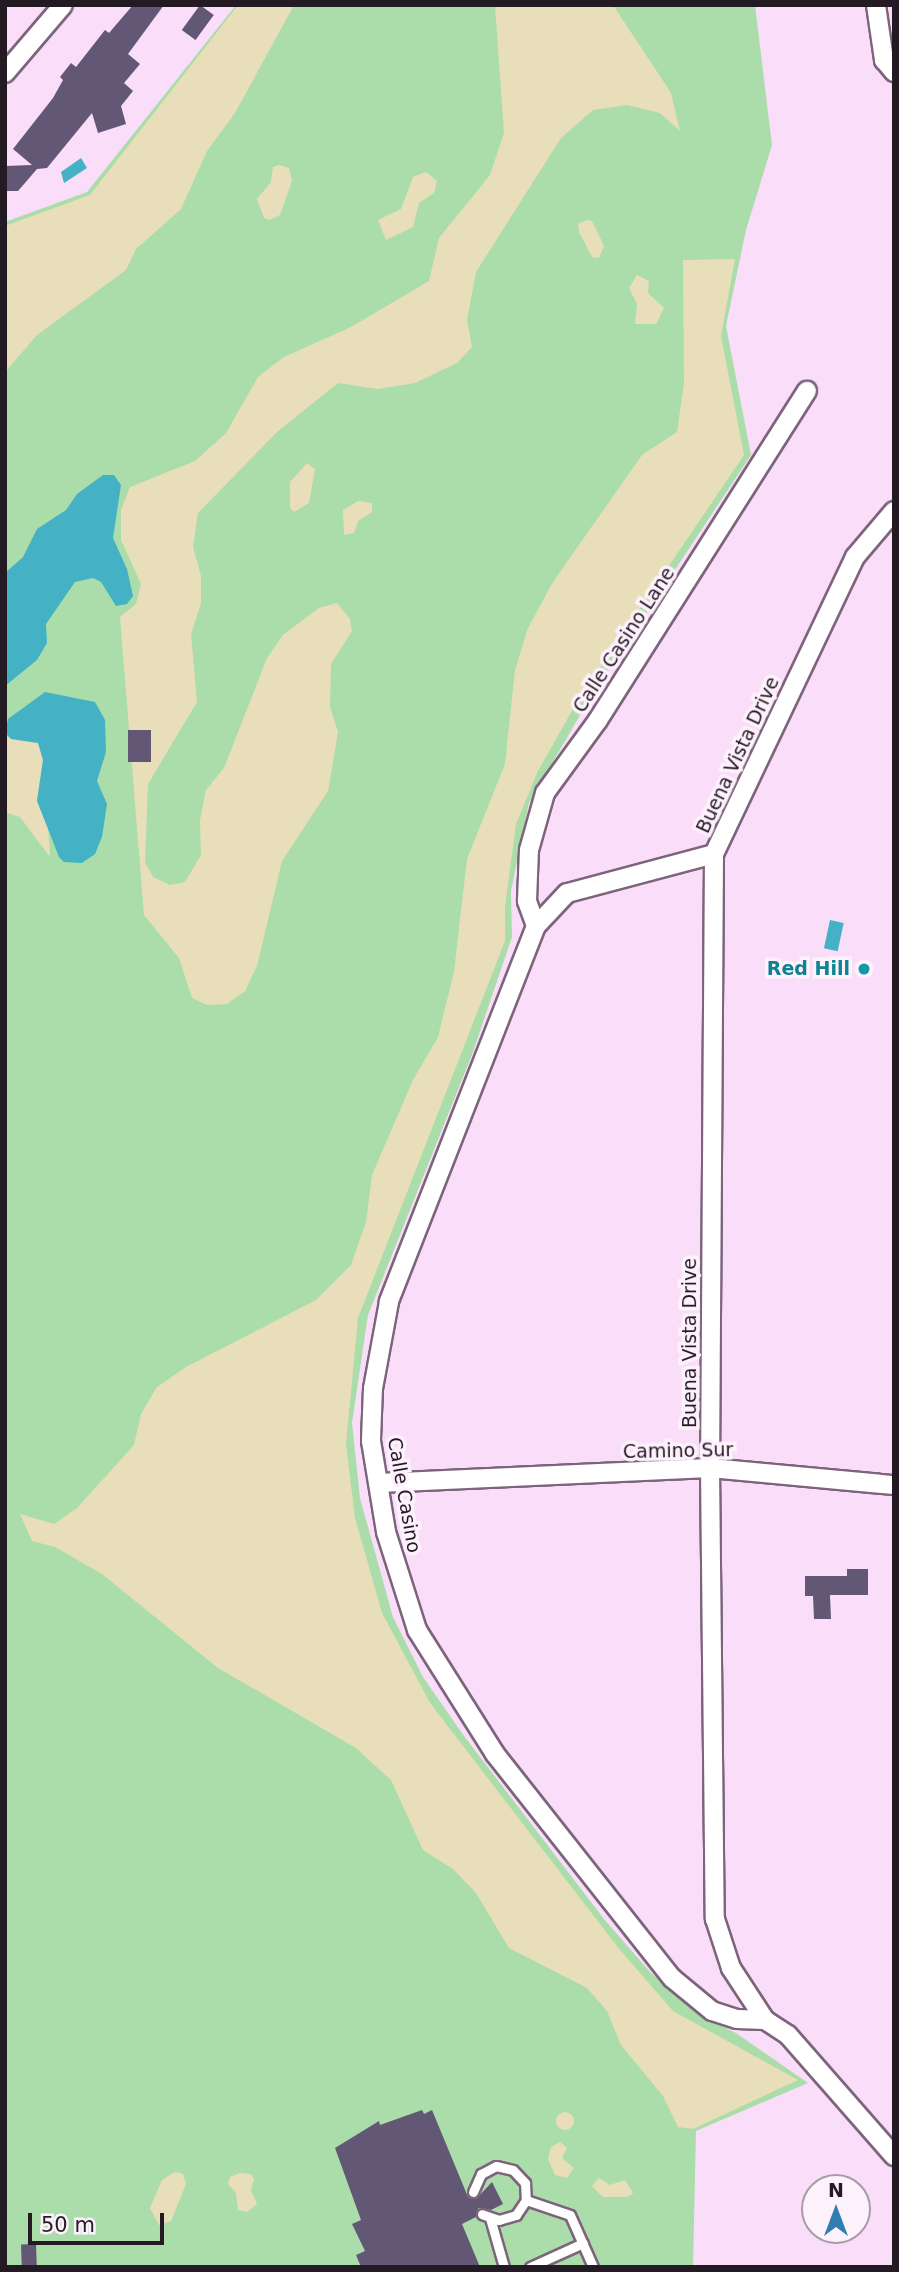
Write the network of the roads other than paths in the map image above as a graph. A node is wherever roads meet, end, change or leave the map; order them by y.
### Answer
1 (63, 5) edge
2 (876, 5) edge
3 (894, 72) edge
4 (5, 73) edge
5 (807, 391) dead end
6 (894, 511) edge
7 (714, 854) junction
8 (536, 926) junction
9 (710, 1468) junction
10 (379, 1483) junction
11 (894, 1485) edge
12 (765, 2020) junction
13 (894, 2156) edge
14 (473, 2192) dead end
15 (526, 2200) junction
16 (583, 2244) junction
17 (504, 2267) edge
18 (530, 2267) edge
19 (593, 2267) edge

1 - 4 street
2 - 3 street
5 - 8 street, Calle Casino Lane
6 - 7 street, Buena Vista Drive
7 - 8 street, Calle Casino
7 - 9 street, Buena Vista Drive
8 - 10 street, Calle Casino
9 - 10 street, Camino Sur
9 - 11 street, Camino Sur
9 - 12 street, Buena Vista Drive
10 - 12 street, Calle Casino
12 - 13 street, Buena Vista Drive
14 - 15 lane
15 - 16 lane
15 - 17 lane
16 - 18 lane
16 - 19 lane

